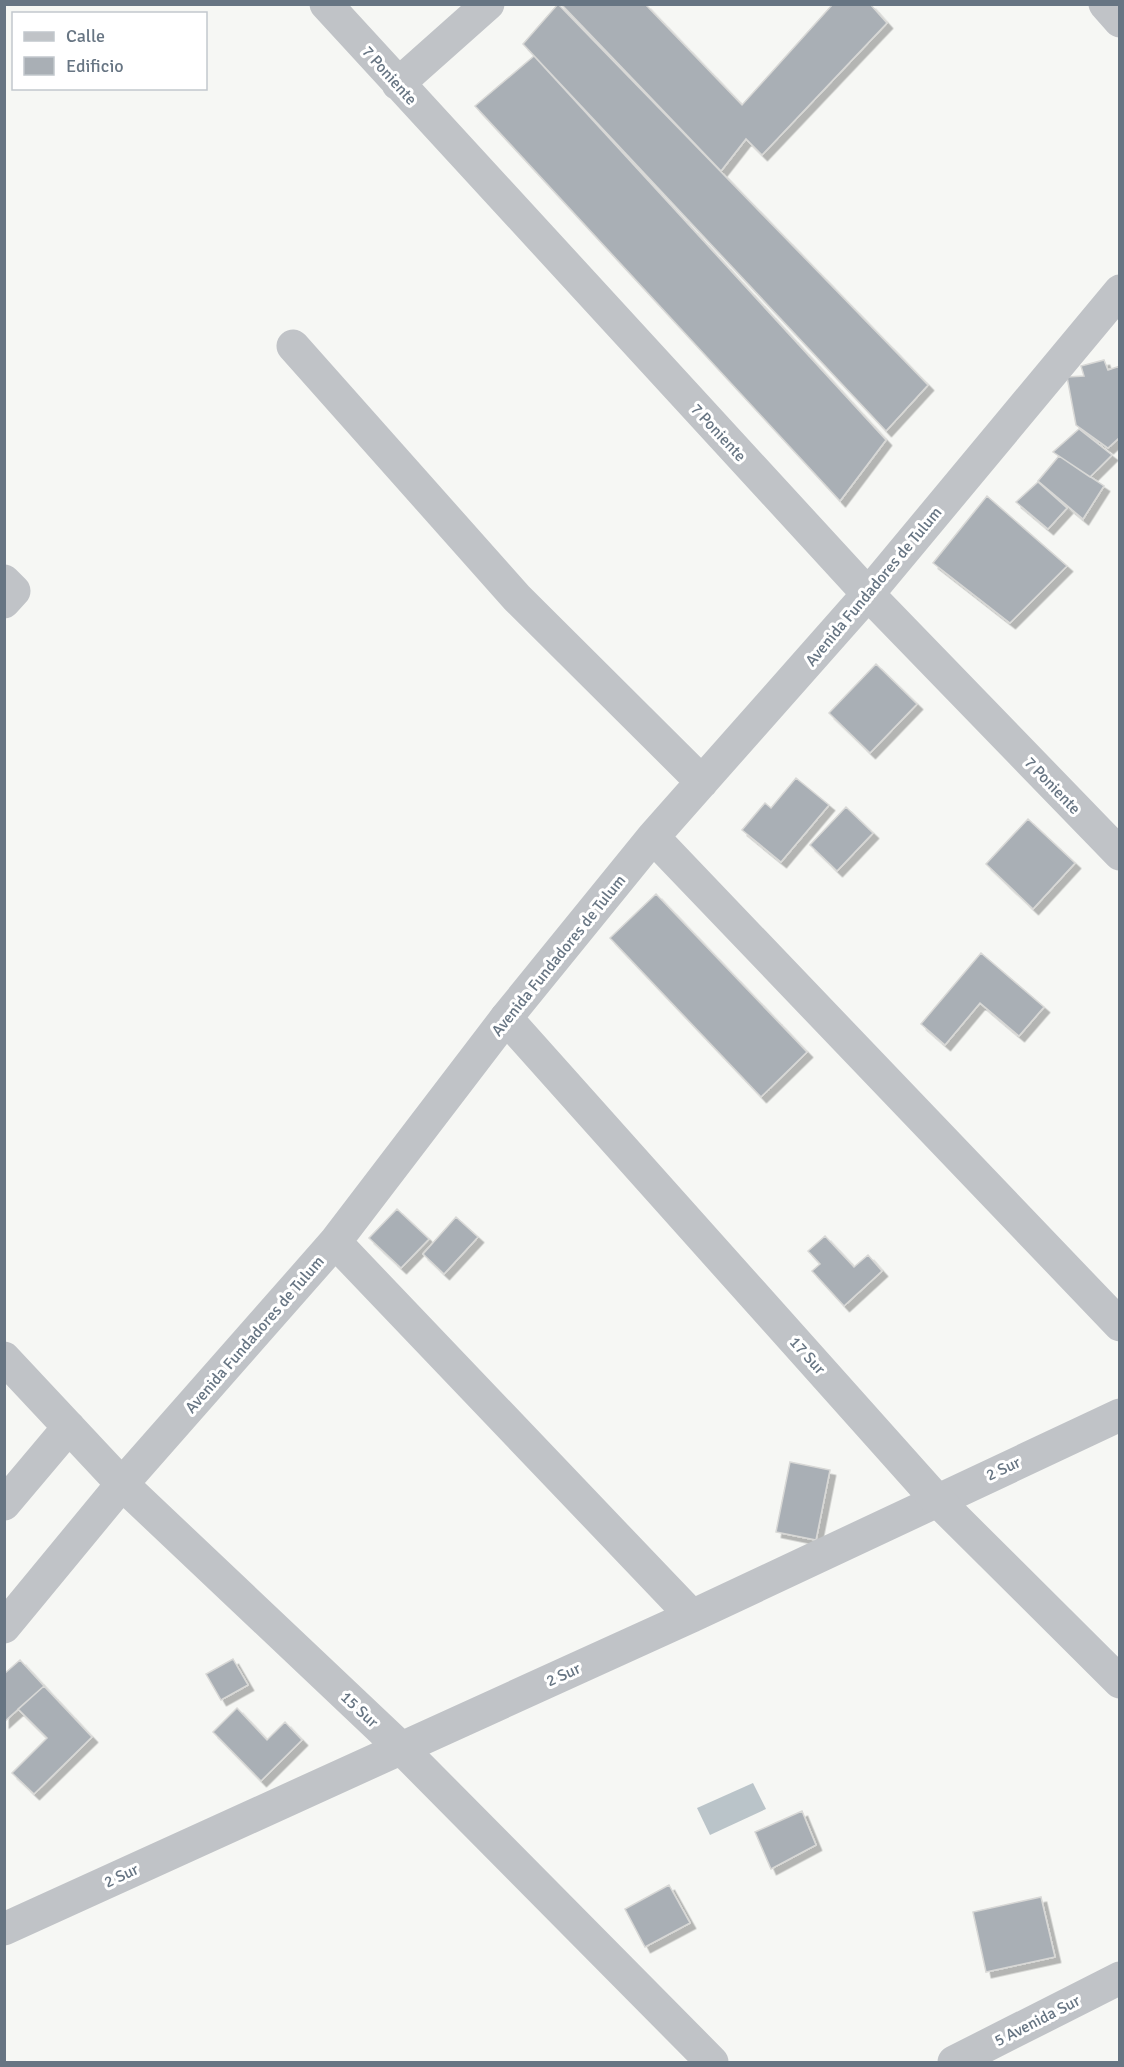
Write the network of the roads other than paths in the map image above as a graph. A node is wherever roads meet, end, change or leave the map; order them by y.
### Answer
1 (326, 4) edge
2 (488, 4) edge
3 (1105, 4) edge
4 (1119, 21) edge
5 (398, 84) junction
6 (1119, 291) edge
7 (293, 346) dead end
8 (868, 594) junction
9 (702, 782) junction
10 (653, 837) junction
11 (1119, 854) edge
12 (506, 1018) junction
13 (335, 1242) junction
14 (1119, 1325) edge
15 (4, 1358) edge
16 (1119, 1415) edge
17 (69, 1427) junction
18 (122, 1484) junction
19 (936, 1499) junction
20 (4, 1504) edge
21 (692, 1616) junction
22 (4, 1627) edge
23 (1119, 1682) edge
24 (400, 1746) junction
25 (4, 1929) edge
26 (1119, 1978) edge
27 (712, 2062) edge
28 (954, 2062) edge

1 - 5 street, 7 Poniente
2 - 5 street
3 - 4 street
5 - 8 street, 7 Poniente
6 - 8 street, Avenida Fundadores de Tulum
7 - 9 street
8 - 9 street, Avenida Fundadores de Tulum
8 - 11 street, 7 Poniente
9 - 10 street, Avenida Fundadores de Tulum
10 - 12 street, Avenida Fundadores de Tulum
10 - 14 street
12 - 13 street, Avenida Fundadores de Tulum
12 - 19 street, 17 Sur
13 - 18 street, Avenida Fundadores de Tulum
13 - 21 street
15 - 17 street, 15 Sur
16 - 19 street, 2 Sur
17 - 18 street, 15 Sur
17 - 20 street
18 - 22 street, Avenida Fundadores de Tulum
18 - 24 street, 15 Sur
19 - 21 street, 2 Sur
19 - 23 street, 17 Sur
21 - 24 street, 2 Sur
24 - 25 street, 2 Sur
24 - 27 street, 15 Sur
26 - 28 street, 5 Avenida Sur

